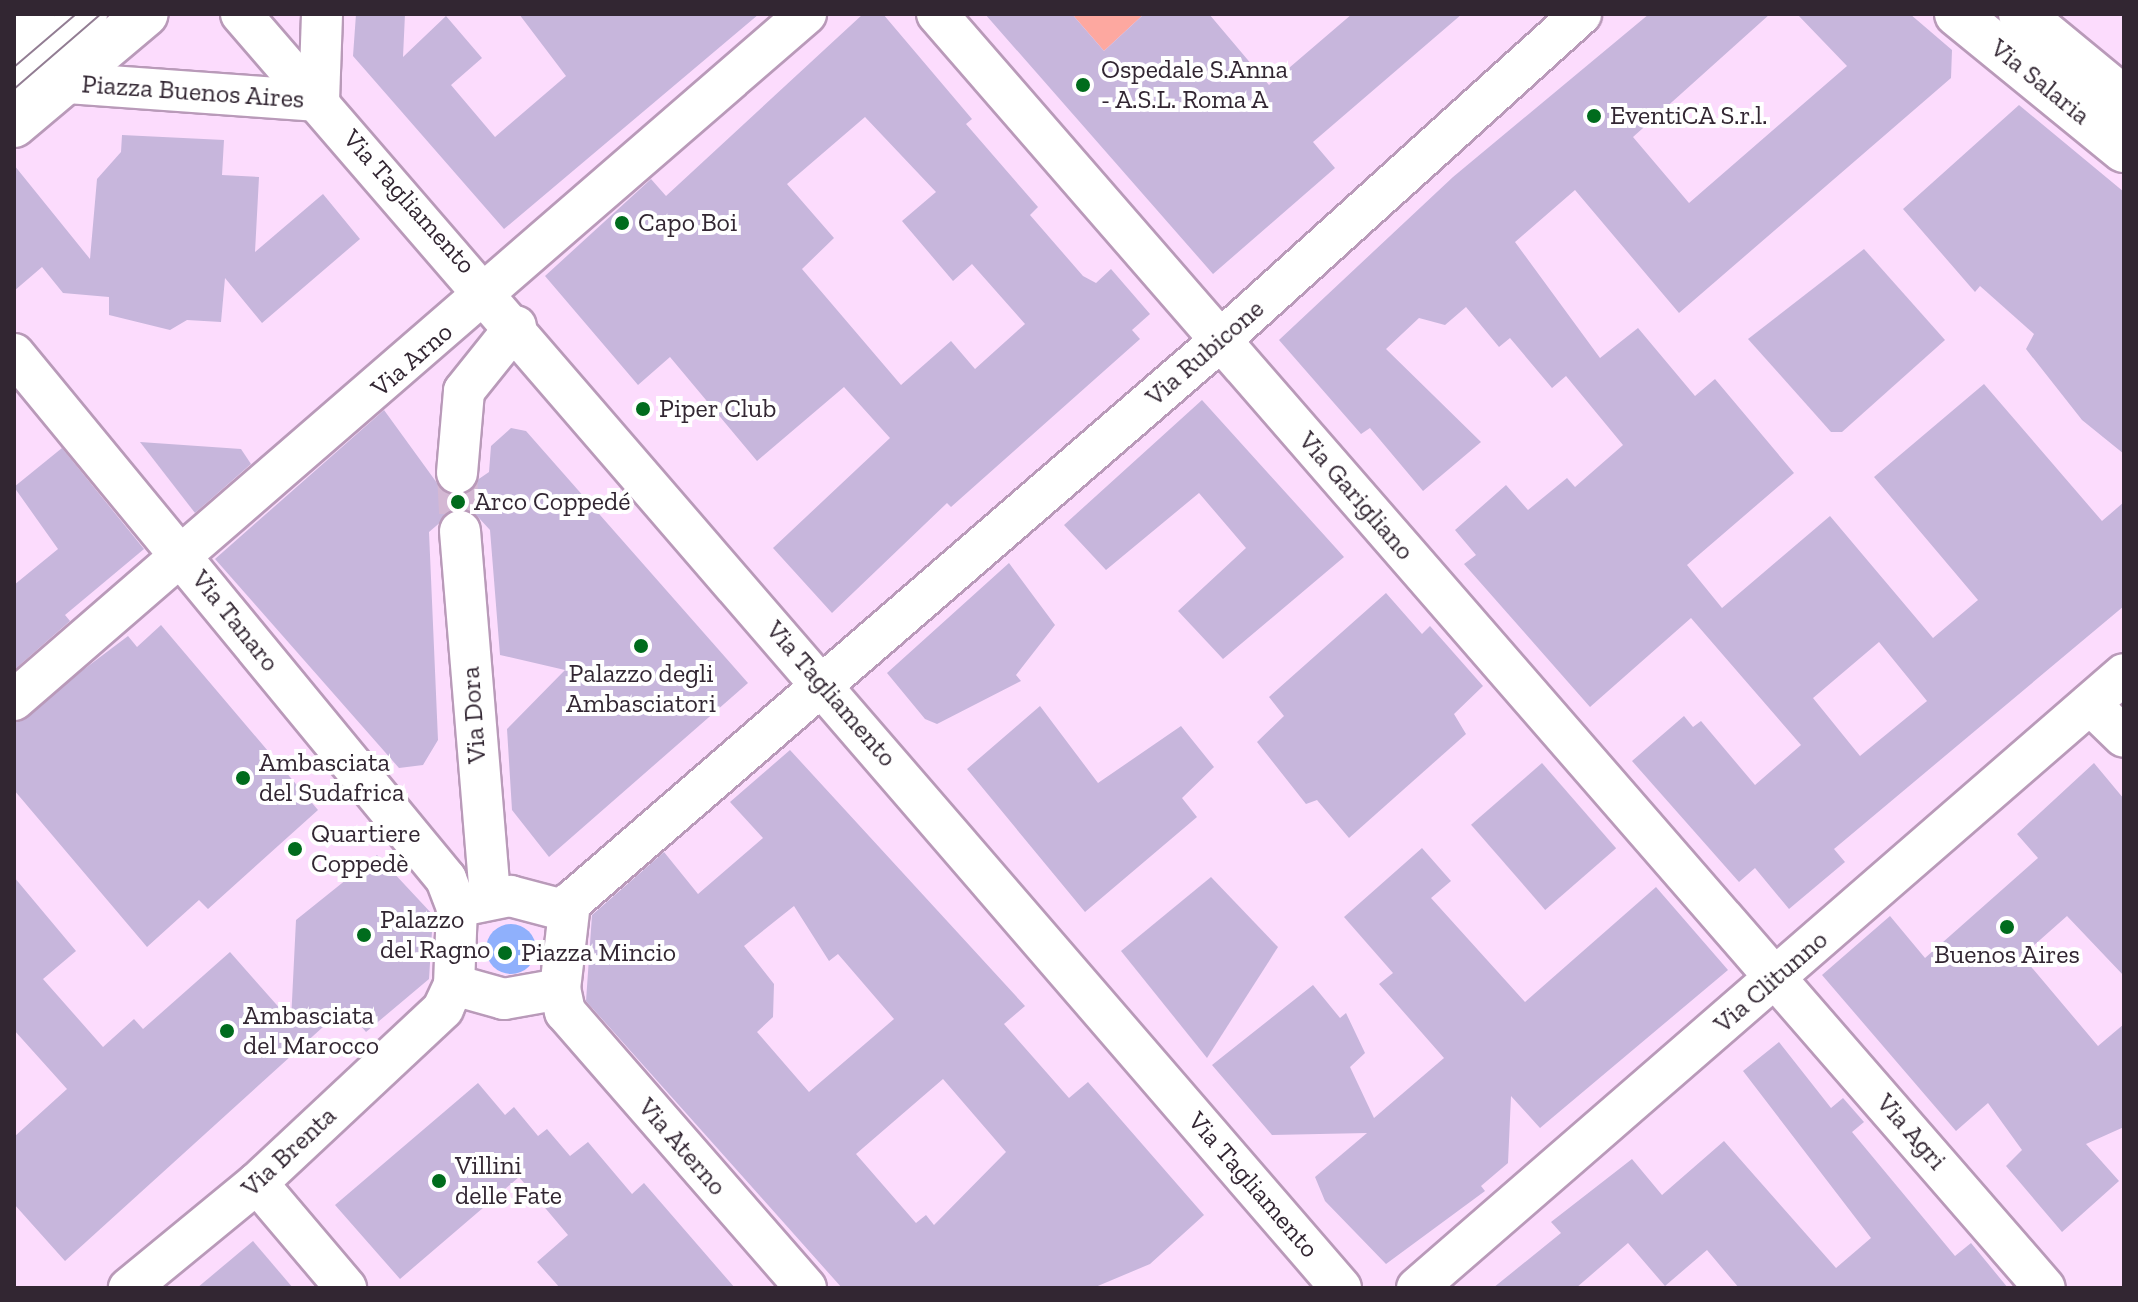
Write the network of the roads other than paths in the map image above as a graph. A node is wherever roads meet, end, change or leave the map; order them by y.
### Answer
1 (87, 14) edge
2 (146, 14) edge
3 (241, 14) edge
4 (322, 14) edge
5 (806, 14) edge
6 (937, 14) edge
7 (1581, 14) edge
8 (1957, 14) edge
9 (2021, 14) edge
10 (14, 78) edge
11 (67, 83) junction
12 (2124, 99) edge
13 (319, 101) junction
14 (14, 125) edge
15 (2124, 150) edge
16 (489, 293) junction
17 (516, 326) junction
18 (1220, 341) junction
19 (14, 354) edge
20 (457, 473) tunnel mouth
21 (460, 531) tunnel mouth
22 (180, 553) junction
23 (2124, 674) edge
24 (821, 683) junction
25 (14, 700) edge
26 (2090, 704) junction
27 (2124, 737) edge
28 (467, 898) junction
29 (571, 903) junction
30 (1778, 976) junction
31 (561, 996) junction
32 (448, 997) junction
33 (257, 1183) junction
34 (129, 1288) edge
35 (346, 1288) edge
36 (806, 1288) edge
37 (1341, 1288) edge
38 (1417, 1288) edge
39 (2045, 1288) edge

1 - 10 street
2 - 11 main road
3 - 13 street, Piazza Buenos Aires
4 - 13 street, Piazza Buenos Aires
5 - 16 street, Via Arno
6 - 18 street, Via Garigliano
7 - 18 street, Via Rubicone
8 - 15 main road, Via Salaria
9 - 12 main road, Via Salaria
11 - 13 street, Piazza Buenos Aires
11 - 14 main road
13 - 16 street, Via Tagliamento
16 - 17 street, Via Tagliamento
16 - 22 street, Via Arno
17 - 20 street
17 - 24 street, Via Tagliamento
18 - 24 street, Via Rubicone
18 - 30 street, Via Garigliano
19 - 22 street, Via Tanaro
21 - 28 street, Via Dora
22 - 25 street, Via Arno
22 - 28 street, Via Tanaro
23 - 26 street, Via Clitunno
24 - 29 street
24 - 37 street, Via Tagliamento
26 - 27 street
26 - 30 street, Via Clitunno
28 - 29 street
28 - 32 street
29 - 31 street
30 - 38 street, Via Clitunno
30 - 39 street, Via Agri
31 - 32 street
31 - 36 street, Via Aterno
32 - 33 street, Via Brenta
33 - 34 street, Via Brenta
33 - 35 street

